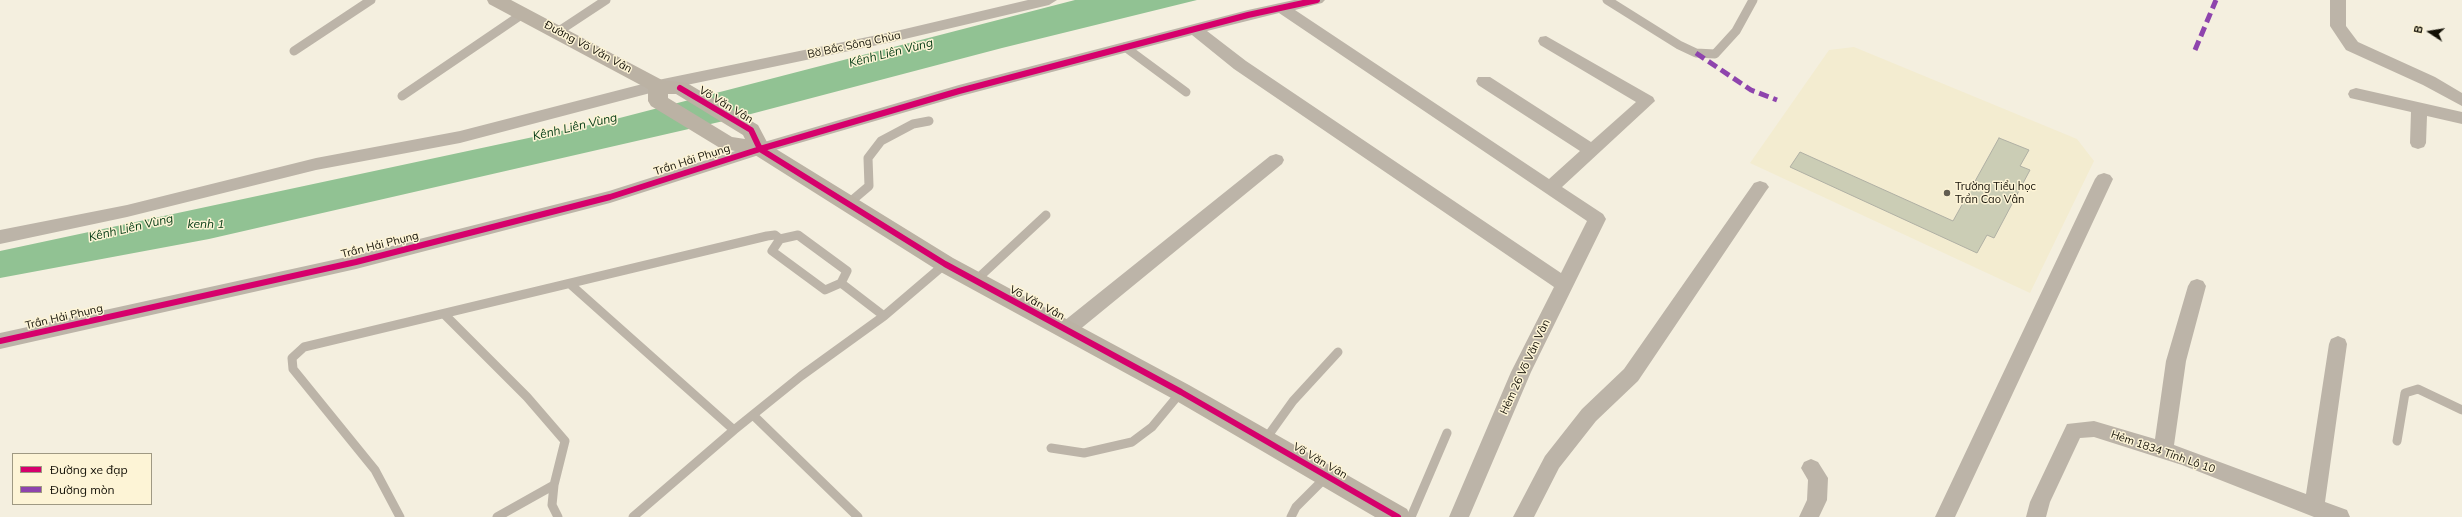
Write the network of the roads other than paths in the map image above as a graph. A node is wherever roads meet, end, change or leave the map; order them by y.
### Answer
1 (371, 0) edge
2 (496, 0) edge
3 (606, 0) edge
4 (1049, 0) edge
5 (1317, 0) edge
6 (1607, 0) edge
7 (1753, 0) edge
8 (2338, 0) edge
9 (1282, 8) junction
10 (524, 13) junction
11 (1194, 30) junction
12 (559, 31) junction
13 (1546, 41) dead end
14 (1125, 47) junction
15 (294, 51) dead end
16 (1484, 81) dead end
17 (680, 88) joint
18 (1186, 92) dead end
19 (658, 94) junction
20 (2356, 94) dead end
21 (402, 96) dead end
22 (2462, 100) edge
23 (2419, 109) junction
24 (2462, 118) edge
25 (929, 121) dead end
26 (755, 140) junction
27 (2418, 143) dead end
28 (1592, 151) junction
29 (1276, 160) dead end
30 (2104, 179) dead end
31 (1760, 187) dead end
32 (1550, 188) junction
33 (849, 203) junction
34 (1046, 215) dead end
35 (0, 237) edge
36 (780, 239) junction
37 (945, 264) junction
38 (975, 281) junction
39 (841, 283) junction
40 (570, 284) junction
41 (1564, 285) junction
42 (2197, 286) dead end
43 (444, 314) junction
44 (884, 316) junction
45 (1066, 330) junction
46 (0, 341) edge
47 (2338, 344) dead end
48 (1338, 352) dead end
49 (1181, 392) junction
50 (2462, 410) edge
51 (752, 416) junction
52 (734, 430) junction
53 (1447, 433) dead end
54 (1265, 440) junction
55 (2397, 441) dead end
56 (1051, 448) dead end
57 (2163, 451) junction
58 (1811, 468) dead end
59 (1327, 476) junction
60 (554, 485) junction
61 (2314, 508) junction
62 (400, 517) edge
63 (497, 517) edge
64 (558, 517) edge
65 (633, 517) edge
66 (858, 517) edge
67 (1291, 517) edge
68 (1398, 517) edge
69 (1411, 517) edge
70 (1459, 517) edge
71 (1523, 517) edge
72 (1809, 517) edge
73 (1945, 517) edge
74 (2036, 517) edge
75 (2340, 517) edge

1 - 15 lane
2 - 10 street, Đường Võ Văn Vân
3 - 12 lane
4 - 19 street, Bờ Bắc Sông Chùa
5 - 9 street, Trần Hải Phụng
6 - 7 lane
8 - 22 street
9 - 11 street, Trần Hải Phụng
9 - 32 street
10 - 12 street, Đường Võ Văn Vân
10 - 21 lane
11 - 14 street, Trần Hải Phụng
11 - 41 street
12 - 19 street, Đường Võ Văn Vân
13 - 28 street
14 - 18 lane
14 - 26 street, Trần Hải Phụng
16 - 28 street
17 - 19 street, Đường Võ Văn Vân
17 - 26 street, Võ Văn Vân
19 - 26 street
19 - 35 street, Bờ Bắc Sông Chùa
20 - 23 street
23 - 24 street
23 - 27 street
25 - 33 lane
26 - 33 street, Võ Văn Vân
26 - 46 street, Trần Hải Phụng
28 - 32 street
29 - 45 street
30 - 73 street
31 - 71 street
32 - 41 street, Hẻm 26 Võ Văn Vân
33 - 37 street, Võ Văn Vân
34 - 38 lane
36 - 39 lane
36 - 39 lane
36 - 40 lane
37 - 38 street, Võ Văn Vân
37 - 44 lane
38 - 45 street, Võ Văn Vân
39 - 44 lane
40 - 43 lane
40 - 52 lane
41 - 70 street, Hẻm 26 Võ Văn Vân
42 - 57 street
43 - 60 lane
43 - 62 lane
44 - 51 lane
45 - 49 street, Võ Văn Vân
47 - 61 street
48 - 54 lane
49 - 54 street, Võ Văn Vân
49 - 56 lane
50 - 55 lane
51 - 52 lane
51 - 66 lane
52 - 65 lane
53 - 69 lane
54 - 59 street, Võ Văn Vân
57 - 61 street, Hẻm 1834 Tỉnh Lộ 10
57 - 74 street, Hẻm 1834 Tỉnh Lộ 10
58 - 72 street
59 - 67 lane
59 - 68 street, Võ Văn Vân
60 - 63 lane
60 - 64 lane
61 - 75 street, Hẻm 1834 Tỉnh Lộ 10

